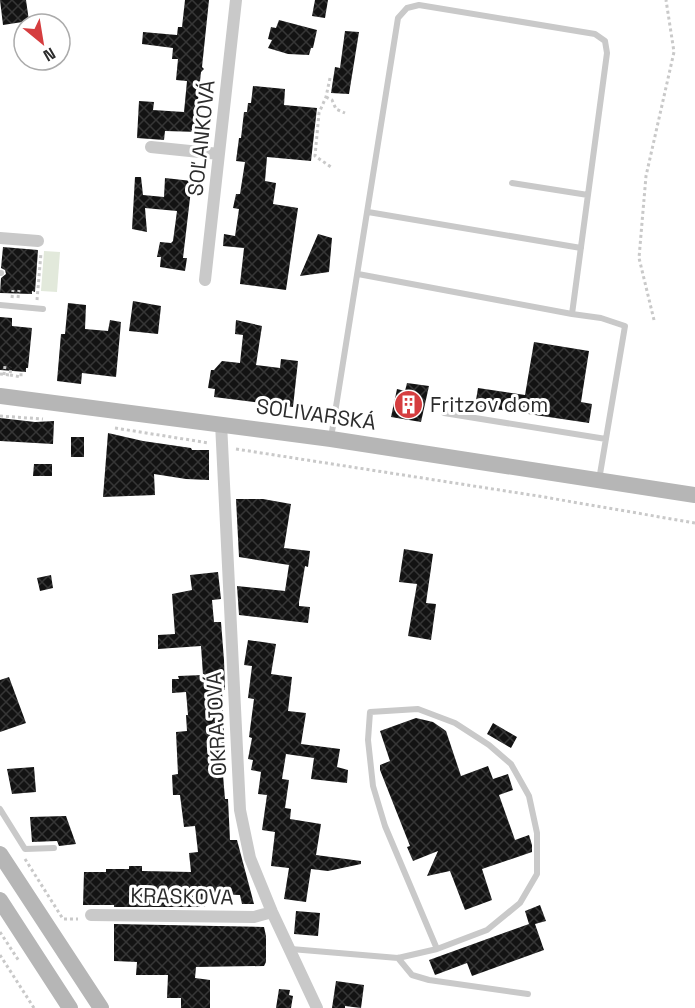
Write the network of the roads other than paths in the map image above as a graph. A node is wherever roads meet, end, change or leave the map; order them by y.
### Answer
1 (236, 0) edge
2 (151, 147) dead end
3 (219, 154) junction
4 (512, 183) dead end
5 (588, 195) junction
6 (368, 212) junction
7 (0, 238) edge
8 (40, 246) road end
9 (580, 248) junction
10 (358, 274) junction
11 (205, 279) dead end
12 (0, 304) edge
13 (43, 309) dead end
14 (572, 314) junction
15 (0, 396) edge
16 (444, 412) dead end
17 (221, 423) junction
18 (331, 439) junction
19 (606, 439) junction
20 (599, 480) junction
21 (695, 495) edge
22 (0, 809) edge
23 (54, 848) dead end
24 (0, 854) edge
25 (0, 900) edge
26 (272, 912) junction
27 (91, 915) dead end
28 (290, 949) junction
29 (437, 949) junction
30 (398, 958) junction
31 (528, 994) dead end
32 (70, 1008) edge
33 (101, 1008) edge
34 (317, 1008) edge

1 - 3 street, SOĽANKOVÁ
2 - 3 street
3 - 11 street, SOĽANKOVÁ
4 - 5 lane
5 - 6 lane
5 - 9 lane
6 - 9 lane
6 - 10 lane
7 - 8 street
9 - 14 lane
10 - 14 lane
10 - 18 lane
12 - 13 lane
14 - 19 lane
15 - 17 street, SOLIVARSKÁ
16 - 19 lane
17 - 18 street, SOLIVARSKÁ
17 - 26 street, OKRAJOVÁ
18 - 20 street, SOLIVARSKÁ
19 - 20 lane
20 - 21 street, SOLIVARSKÁ
22 - 23 lane
24 - 33 street
25 - 32 street
26 - 27 street, KRASKOVA
26 - 28 street, OKRAJOVÁ
28 - 30 lane
28 - 34 street, OKRAJOVÁ
29 - 29 lane
29 - 30 lane
30 - 31 lane

